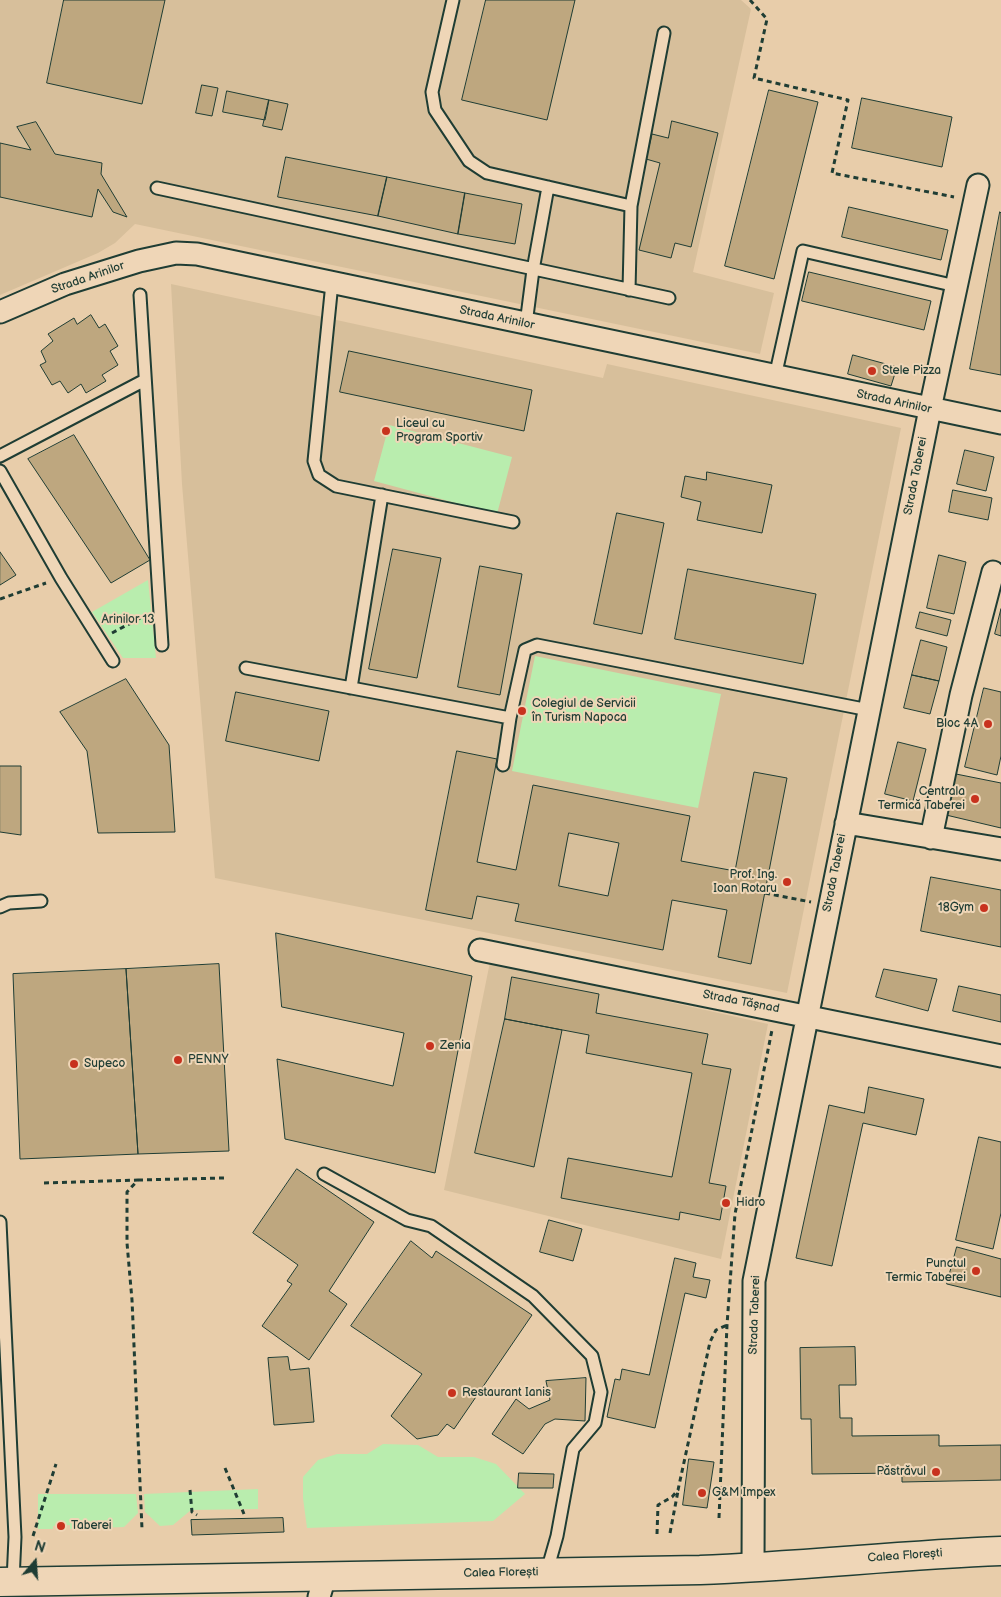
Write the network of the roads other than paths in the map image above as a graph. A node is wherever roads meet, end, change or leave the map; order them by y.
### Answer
1 (453, 0) edge
2 (664, 33) dead end
3 (548, 187) junction
4 (157, 188) dead end
5 (976, 195) road end
6 (631, 206) junction
7 (532, 270) junction
8 (332, 283) junction
9 (956, 286) junction
10 (630, 290) junction
11 (140, 295) dead end
12 (669, 298) dead end
13 (0, 312) edge
14 (526, 324) junction
15 (775, 377) junction
16 (145, 380) junction
17 (930, 409) junction
18 (1001, 423) edge
19 (0, 456) edge
20 (0, 471) edge
21 (382, 496) junction
22 (513, 522) dead end
23 (993, 572) dead end
24 (162, 645) dead end
25 (113, 662) dead end
26 (246, 668) dead end
27 (351, 688) junction
28 (870, 710) junction
29 (510, 718) junction
30 (503, 765) dead end
31 (846, 823) junction
32 (931, 838) junction
33 (1001, 849) edge
34 (41, 901) dead end
35 (0, 907) edge
36 (480, 950) dead end
37 (806, 1016) junction
38 (1001, 1056) edge
39 (324, 1174) dead end
40 (0, 1222) edge
41 (1001, 1542) edge
42 (1001, 1552) edge
43 (934, 1554) junction
44 (1001, 1560) edge
45 (753, 1568) junction
46 (547, 1572) junction
47 (350, 1576) junction
48 (7, 1582) edge
49 (319, 1597) edge

1 - 3 lane
2 - 6 lane
3 - 6 lane
3 - 7 lane
4 - 7 lane
5 - 9 street, Strada Taberei
6 - 10 lane
7 - 10 lane
7 - 14 lane
8 - 13 street, Strada Arinilor
8 - 14 street, Strada Arinilor
8 - 21 lane
9 - 15 lane
9 - 17 street, Strada Taberei
10 - 12 lane
11 - 16 lane
14 - 15 street, Strada Arinilor
15 - 17 street, Strada Arinilor
16 - 19 lane
16 - 24 lane
17 - 18 street, Strada Arinilor
17 - 28 street, Strada Taberei
20 - 25 lane
21 - 22 lane
21 - 27 lane
23 - 32 street
26 - 27 lane
27 - 29 lane
28 - 29 lane
28 - 31 street, Strada Taberei
29 - 30 lane
31 - 32 street
31 - 37 street, Strada Taberei
32 - 33 street
34 - 35 lane
36 - 37 street, Strada Tășnad
37 - 38 street, Strada Tășnad
37 - 45 street, Strada Taberei
39 - 46 lane
40 - 48 lane
41 - 43 main road
42 - 43 main road, Calea Florești
43 - 44 main road
43 - 45 main road, Calea Florești
45 - 46 main road, Calea Florești
46 - 47 main road, Calea Florești
47 - 48 main road, Calea Florești
47 - 49 street

